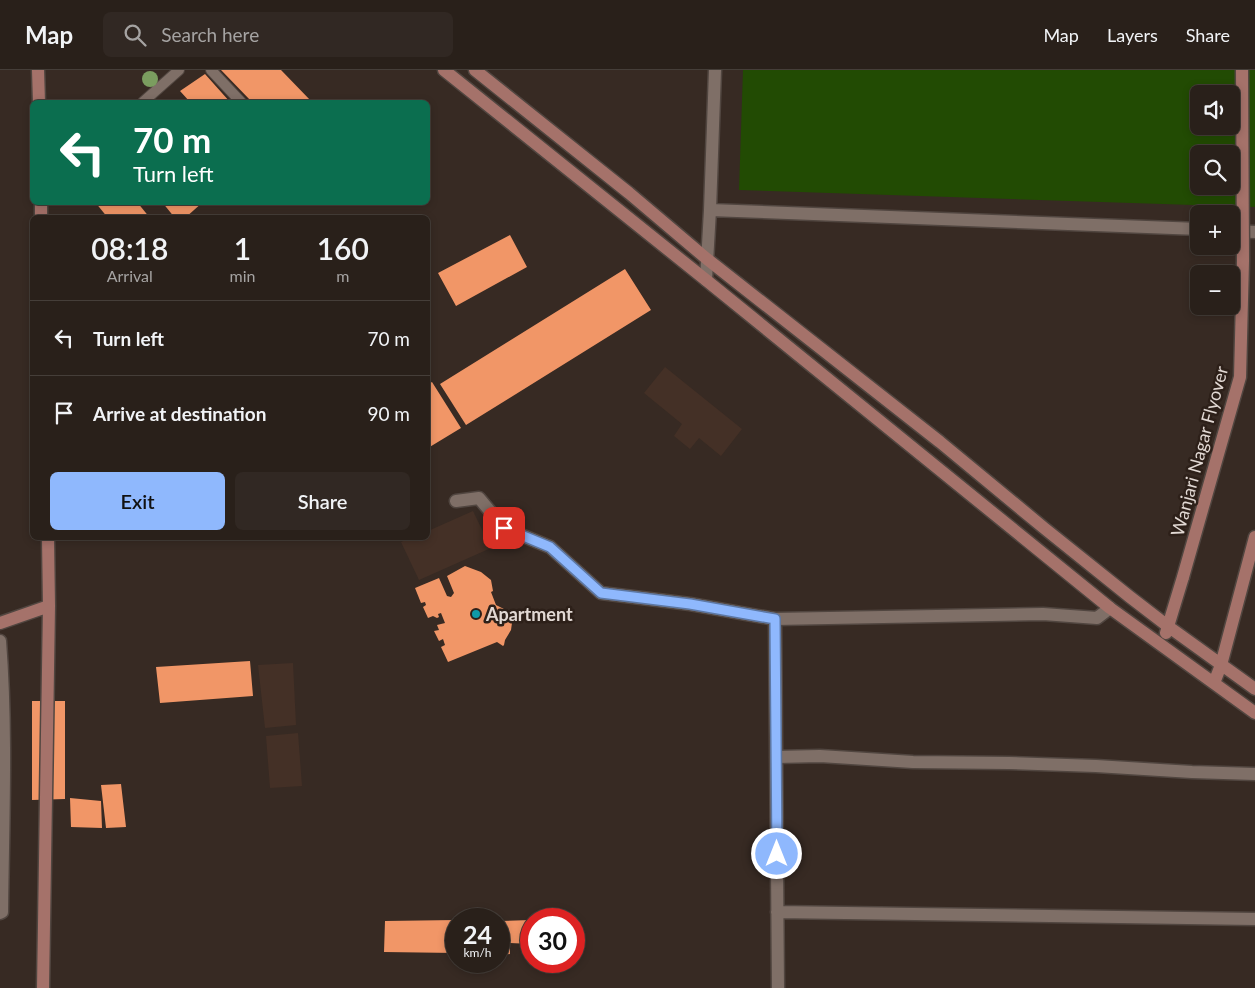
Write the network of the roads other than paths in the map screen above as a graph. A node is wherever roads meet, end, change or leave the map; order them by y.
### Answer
1 (38, 70) edge
2 (180, 70) edge
3 (211, 70) edge
4 (444, 70) edge
5 (475, 70) edge
6 (715, 70) edge
7 (1242, 70) edge
8 (39, 100) edge
9 (145, 100) edge
10 (239, 100) edge
11 (710, 210) junction
12 (1190, 230) edge
13 (1240, 231) edge
14 (1255, 232) edge
15 (707, 258) junction
16 (706, 280) junction
17 (456, 501) dead end
18 (1255, 536) edge
19 (48, 540) edge
20 (49, 606) junction
21 (1110, 608) junction
22 (775, 619) junction
23 (0, 623) edge
24 (1169, 627) junction
25 (0, 641) edge
26 (1162, 645) junction
27 (1221, 665) junction
28 (1214, 683) junction
29 (1255, 689) edge
30 (1255, 713) edge
31 (776, 757) junction
32 (1255, 774) edge
33 (1, 799) edge
34 (777, 912) junction
35 (0, 913) edge
36 (1255, 919) edge
37 (43, 988) edge
38 (778, 988) edge

1 - 8 main road
2 - 9 lane
3 - 10 lane
4 - 16 main road
5 - 15 main road
6 - 11 street
7 - 24 main road, Wanjari Nagar Flyover, bridge
11 - 12 street
11 - 15 street
13 - 14 street
15 - 16 street
15 - 24 main road
16 - 21 main road
17 - 22 street
18 - 27 main road
19 - 20 main road
20 - 23 main road
20 - 37 main road
21 - 22 street
21 - 26 main road
22 - 31 street
24 - 26 main road, Wanjari Nagar Flyover
24 - 27 main road
25 - 33 street
26 - 28 main road
27 - 28 main road
27 - 29 main road
28 - 30 main road
31 - 32 street
31 - 34 street
33 - 35 street
34 - 36 street
34 - 38 street

